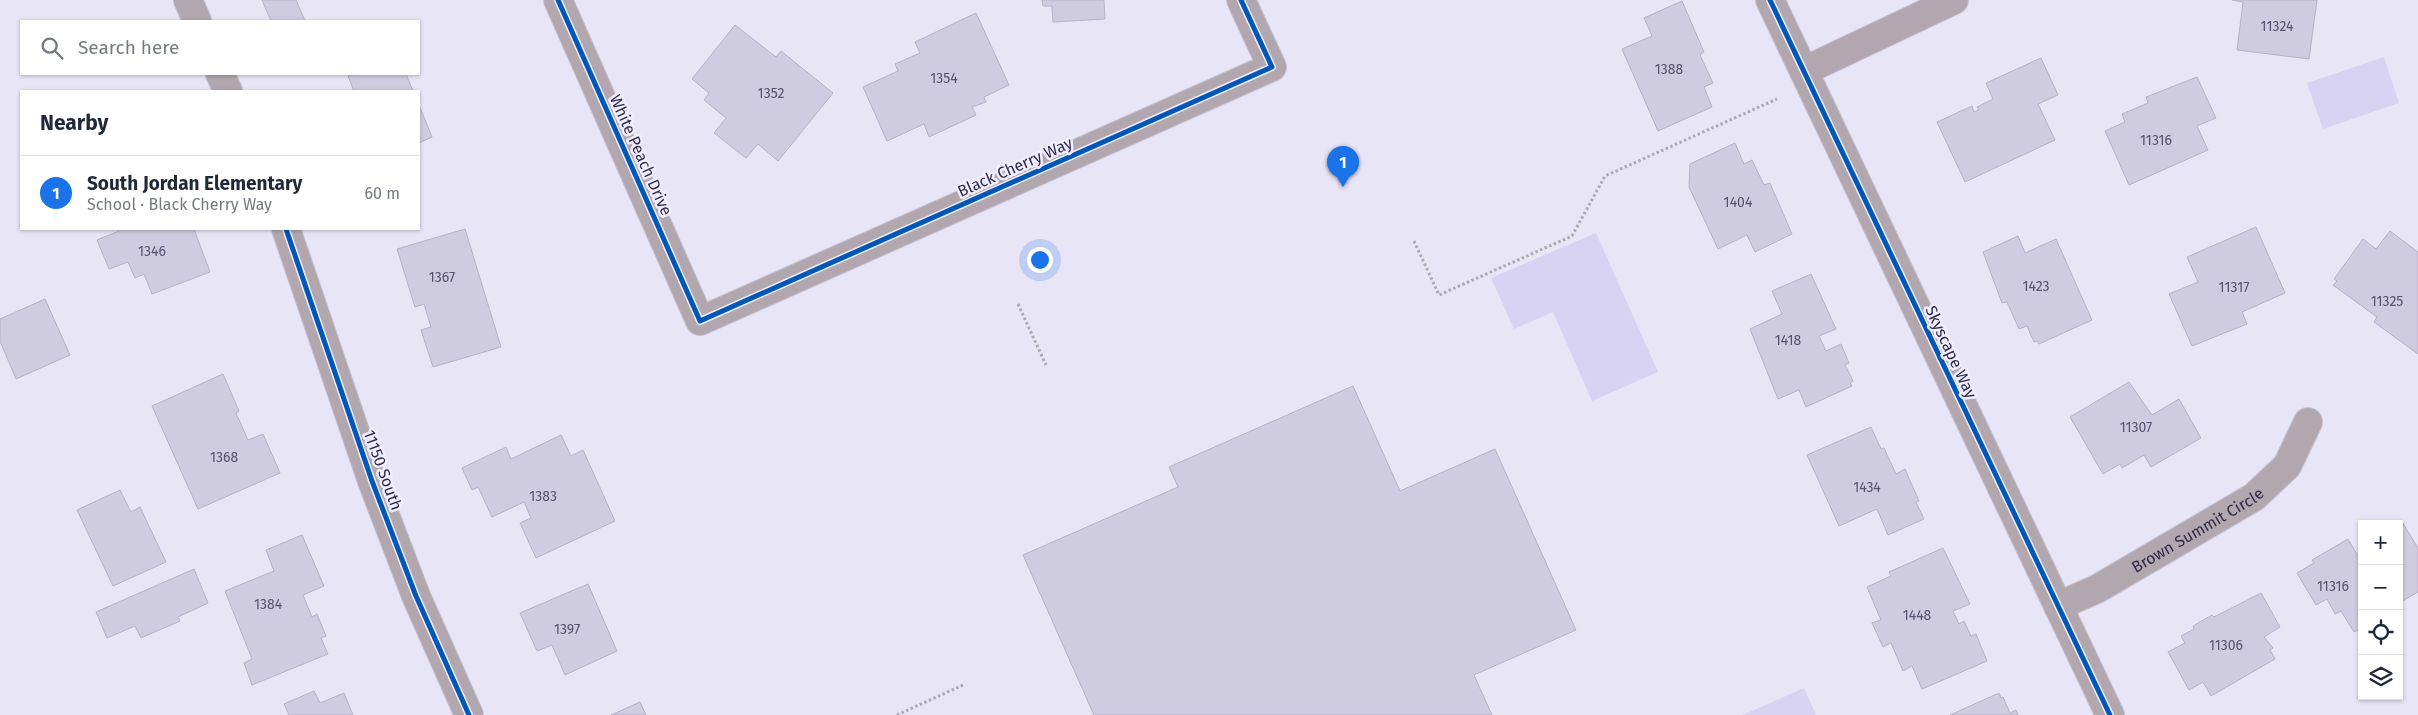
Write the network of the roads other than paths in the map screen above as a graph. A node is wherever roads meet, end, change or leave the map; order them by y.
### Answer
1 (188, 0) edge
2 (558, 0) edge
3 (1241, 0) edge
4 (1770, 0) edge
5 (1954, 0) edge
6 (197, 20) edge
7 (1804, 71) junction
8 (220, 75) edge
9 (228, 90) edge
10 (286, 230) edge
11 (700, 320) joint
12 (2308, 422) dead end
13 (2058, 606) junction
14 (469, 715) edge
15 (2110, 715) edge

1 - 6 street
2 - 11 street, White Peach Drive
3 - 11 street, Black Cherry Way
4 - 7 street, Skyscape Way
5 - 7 street
7 - 13 street, Skyscape Way
8 - 9 street
10 - 14 street, 11150 South
12 - 13 street, Brown Summit Circle
13 - 15 street, Skyscape Way

